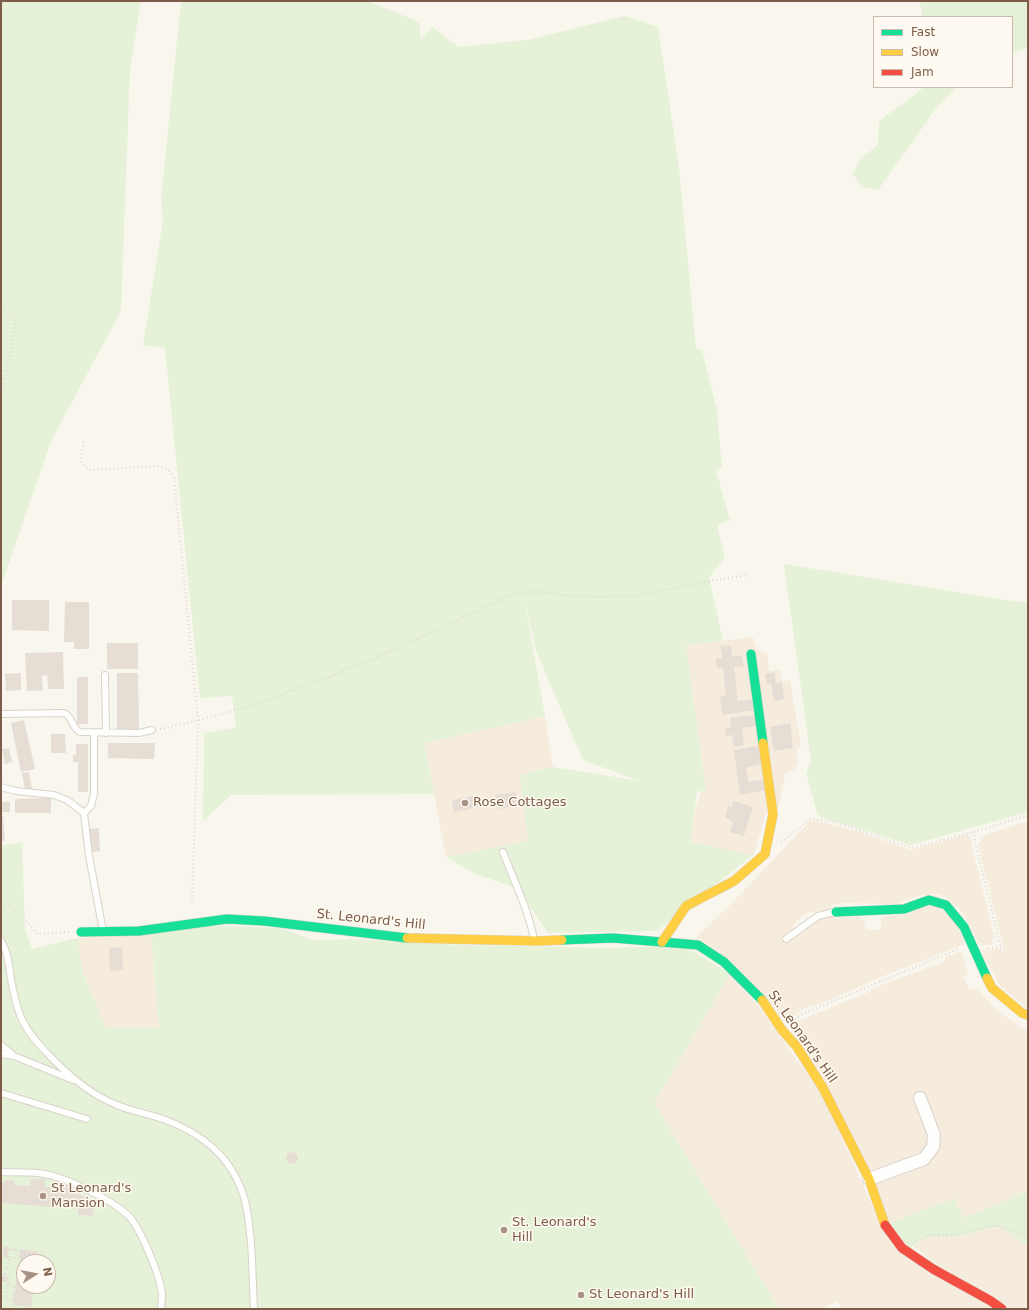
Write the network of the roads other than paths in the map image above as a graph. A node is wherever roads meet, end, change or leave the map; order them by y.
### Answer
1 (751, 654) dead end
2 (105, 674) dead end
3 (1, 714) edge
4 (152, 730) road end
5 (94, 733) junction
6 (106, 733) junction
7 (1, 787) edge
8 (84, 813) junction
9 (503, 852) dead end
10 (836, 912) joint
11 (103, 931) junction
12 (80, 932) road end
13 (786, 939) dead end
14 (1, 941) edge
15 (534, 941) junction
16 (662, 942) junction
17 (1028, 1016) edge
18 (1, 1045) edge
19 (1, 1054) edge
20 (14, 1056) junction
21 (79, 1082) junction
22 (1, 1093) edge
23 (920, 1098) dead end
24 (87, 1119) dead end
25 (1, 1172) edge
26 (869, 1179) junction
27 (161, 1309) edge
28 (254, 1309) edge
29 (1002, 1309) edge

1 - 16 street
2 - 6 lane
3 - 5 lane
4 - 6 lane
5 - 6 lane
5 - 8 lane
7 - 8 lane
8 - 11 lane
9 - 15 lane
10 - 13 lane
10 - 17 street
11 - 12 street, St. Leonard's Hill
11 - 15 street, St. Leonard's Hill
14 - 21 lane
15 - 16 street, St. Leonard's Hill
16 - 26 street, St. Leonard's Hill
18 - 20 lane
19 - 20 lane
20 - 21 lane
21 - 28 lane
22 - 24 lane
23 - 26 street
25 - 27 lane
26 - 29 street, St. Leonard's Hill

